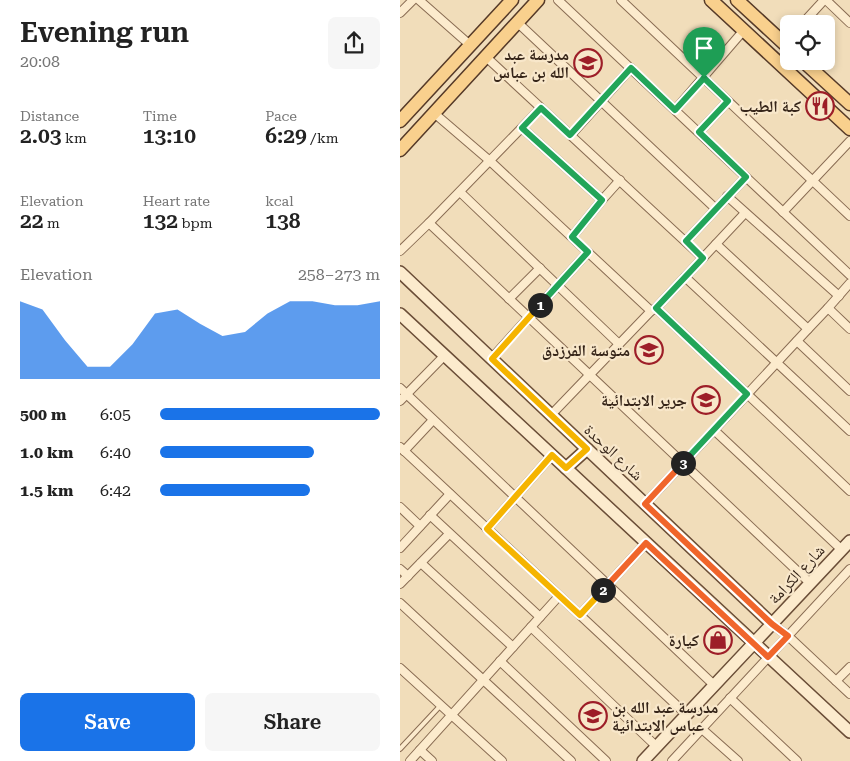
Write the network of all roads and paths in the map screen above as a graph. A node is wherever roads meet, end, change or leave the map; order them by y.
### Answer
1 (413, 0) edge
2 (419, 0) edge
3 (512, 0) edge
4 (538, 0) edge
5 (558, 0) edge
6 (621, 0) edge
7 (711, 0) edge
8 (737, 0) edge
9 (825, 0) edge
10 (400, 13) edge
11 (811, 15) edge
12 (517, 22) junction
13 (850, 23) edge
14 (744, 30) junction
15 (780, 37) edge
16 (470, 45) junction
17 (485, 56) junction
18 (631, 68) junction
19 (813, 70) edge
20 (704, 78) junction
21 (601, 101) junction
22 (728, 101) junction
23 (849, 103) edge
24 (541, 108) junction
25 (675, 110) junction
26 (434, 113) junction
27 (400, 121) edge
28 (522, 128) junction
29 (850, 129) edge
30 (699, 132) junction
31 (570, 135) junction
32 (850, 141) edge
33 (400, 150) edge
34 (490, 161) junction
35 (746, 177) junction
36 (620, 180) junction
37 (812, 180) junction
38 (460, 192) junction
39 (727, 196) junction
40 (602, 200) junction
41 (716, 209) junction
42 (783, 212) junction
43 (745, 213) junction
44 (850, 216) edge
45 (429, 224) junction
46 (572, 237) junction
47 (686, 241) junction
48 (716, 244) junction
49 (400, 251) edge
50 (588, 252) junction
51 (703, 258) junction
52 (540, 268) junction
53 (400, 272) edge
54 (850, 275) edge
55 (685, 277) junction
56 (850, 283) edge
57 (558, 285) junction
58 (839, 296) junction
59 (509, 299) junction
60 (828, 308) junction
61 (654, 309) junction
62 (400, 314) edge
63 (529, 317) junction
64 (808, 329) junction
65 (850, 329) edge
66 (797, 341) junction
67 (619, 344) junction
68 (445, 355) junction
69 (492, 359) junction
70 (777, 362) junction
71 (590, 375) junction
72 (400, 388) edge
73 (850, 391) edge
74 (406, 394) junction
75 (747, 394) junction
76 (400, 401) edge
77 (551, 415) junction
78 (433, 420) junction
79 (714, 430) junction
80 (850, 430) edge
81 (402, 449) edge
82 (587, 449) junction
83 (552, 455) junction
84 (683, 463) junction
85 (566, 468) junction
86 (850, 491) edge
87 (450, 494) junction
88 (515, 497) junction
89 (645, 504) junction
90 (400, 507) edge
91 (430, 515) junction
92 (420, 526) junction
93 (487, 529) junction
94 (449, 534) junction
95 (850, 541) edge
96 (646, 543) junction
97 (400, 548) edge
98 (842, 550) junction
99 (421, 563) junction
100 (400, 569) edge
101 (850, 569) edge
102 (408, 576) junction
103 (810, 583) junction
104 (400, 584) edge
105 (608, 584) junction
106 (559, 596) junction
107 (400, 603) edge
108 (580, 615) junction
109 (540, 617) junction
110 (772, 624) junction
111 (531, 627) junction
112 (788, 636) junction
113 (753, 642) junction
114 (513, 647) junction
115 (768, 657) junction
116 (500, 661) junction
117 (850, 667) edge
118 (400, 668) edge
119 (483, 680) junction
120 (836, 681) junction
121 (714, 685) junction
122 (850, 694) edge
123 (730, 698) junction
124 (441, 705) junction
125 (452, 715) junction
126 (687, 715) junction
127 (702, 729) junction
128 (850, 732) edge
129 (656, 746) junction
130 (400, 749) edge
131 (420, 750) junction
132 (410, 761) edge
133 (432, 761) edge
134 (502, 761) edge
135 (571, 761) edge
136 (606, 761) edge
137 (642, 761) edge
138 (672, 761) edge
139 (738, 761) edge
140 (797, 761) edge

1 - 10 street
2 - 16 street
3 - 16 main road
4 - 12 main road
5 - 18 street
6 - 20 street
7 - 14 main road
8 - 15 main road
9 - 11 street
9 - 13 street
12 - 17 main road
12 - 21 street
14 - 20 street
14 - 29 main road
16 - 27 main road
17 - 24 street
17 - 26 main road
18 - 21 street
18 - 25 street
19 - 23 main road
20 - 22 street
20 - 25 street
21 - 31 street
21 - 41 street
22 - 30 street
22 - 37 street
24 - 28 street
24 - 31 street
25 - 30 street
26 - 33 main road
26 - 34 street
28 - 34 street
28 - 40 street
30 - 35 street
31 - 36 street
32 - 37 street
34 - 38 street
34 - 46 street
35 - 39 street
35 - 42 street
36 - 40 street
36 - 47 street
37 - 42 street
37 - 44 street
38 - 45 street
38 - 52 street
39 - 41 street
39 - 43 street
40 - 46 street
41 - 47 street
42 - 54 street
43 - 48 street
43 - 58 street
45 - 49 street
45 - 59 street
46 - 50 street
47 - 51 street
48 - 51 street
48 - 64 street
50 - 57 street
50 - 61 street
51 - 55 street
52 - 57 street
52 - 59 street
53 - 69 street, شارع الوحدة
55 - 61 street
55 - 70 street
56 - 58 street
57 - 63 street
57 - 67 street
58 - 60 street
59 - 63 street
60 - 64 street
60 - 65 street
61 - 67 street
61 - 75 street
62 - 68 street
63 - 69 street
63 - 71 street
64 - 66 street
66 - 70 street
66 - 73 street
67 - 71 street
68 - 74 street
68 - 83 street
69 - 77 street, شارع الوحدة
70 - 75 street
70 - 80 street
71 - 77 street
71 - 84 street
72 - 74 street
74 - 76 street
74 - 78 street
75 - 79 street
75 - 86 street
77 - 82 street, شارع الوحدة
78 - 81 street
78 - 88 street
79 - 84 street
79 - 98 street
81 - 87 street
82 - 85 street
82 - 89 street, شارع الوحدة
83 - 85 street
83 - 88 street
84 - 89 street
84 - 103 street
85 - 96 street
87 - 91 street
87 - 93 street
88 - 93 street
88 - 105 street
89 - 110 street, شارع الوحدة
90 - 92 street
91 - 92 street
91 - 94 street
92 - 97 street
93 - 106 street
94 - 99 street
94 - 109 street
95 - 98 street, شارع الكرامة
96 - 105 street
96 - 113 street
98 - 103 street, شارع الكرامة
99 - 102 street
99 - 114 street
100 - 102 street
101 - 112 street
102 - 104 street
103 - 110 street, شارع الكرامة
105 - 108 street
105 - 121 street
106 - 108 street
106 - 109 street
107 - 119 street
108 - 126 street
109 - 111 street
110 - 112 street, شارع الوحدة
110 - 113 street, شارع الكرامة
111 - 114 street
111 - 129 street
112 - 115 street
112 - 120 street, شارع الوحدة
113 - 115 street
113 - 121 street, شارع الكرامة
114 - 116 street
115 - 123 street
115 - 128 street
116 - 119 street
116 - 136 street
117 - 120 street
118 - 124 street
119 - 125 street
119 - 135 street
120 - 122 street, شارع الوحدة
121 - 126 street, شارع الكرامة
123 - 127 street
123 - 140 street
124 - 125 street
124 - 130 lane
125 - 131 street
125 - 134 street
126 - 129 street, شارع الكرامة
127 - 138 street
127 - 139 street
129 - 137 street, شارع الكرامة
131 - 132 street
131 - 133 street

